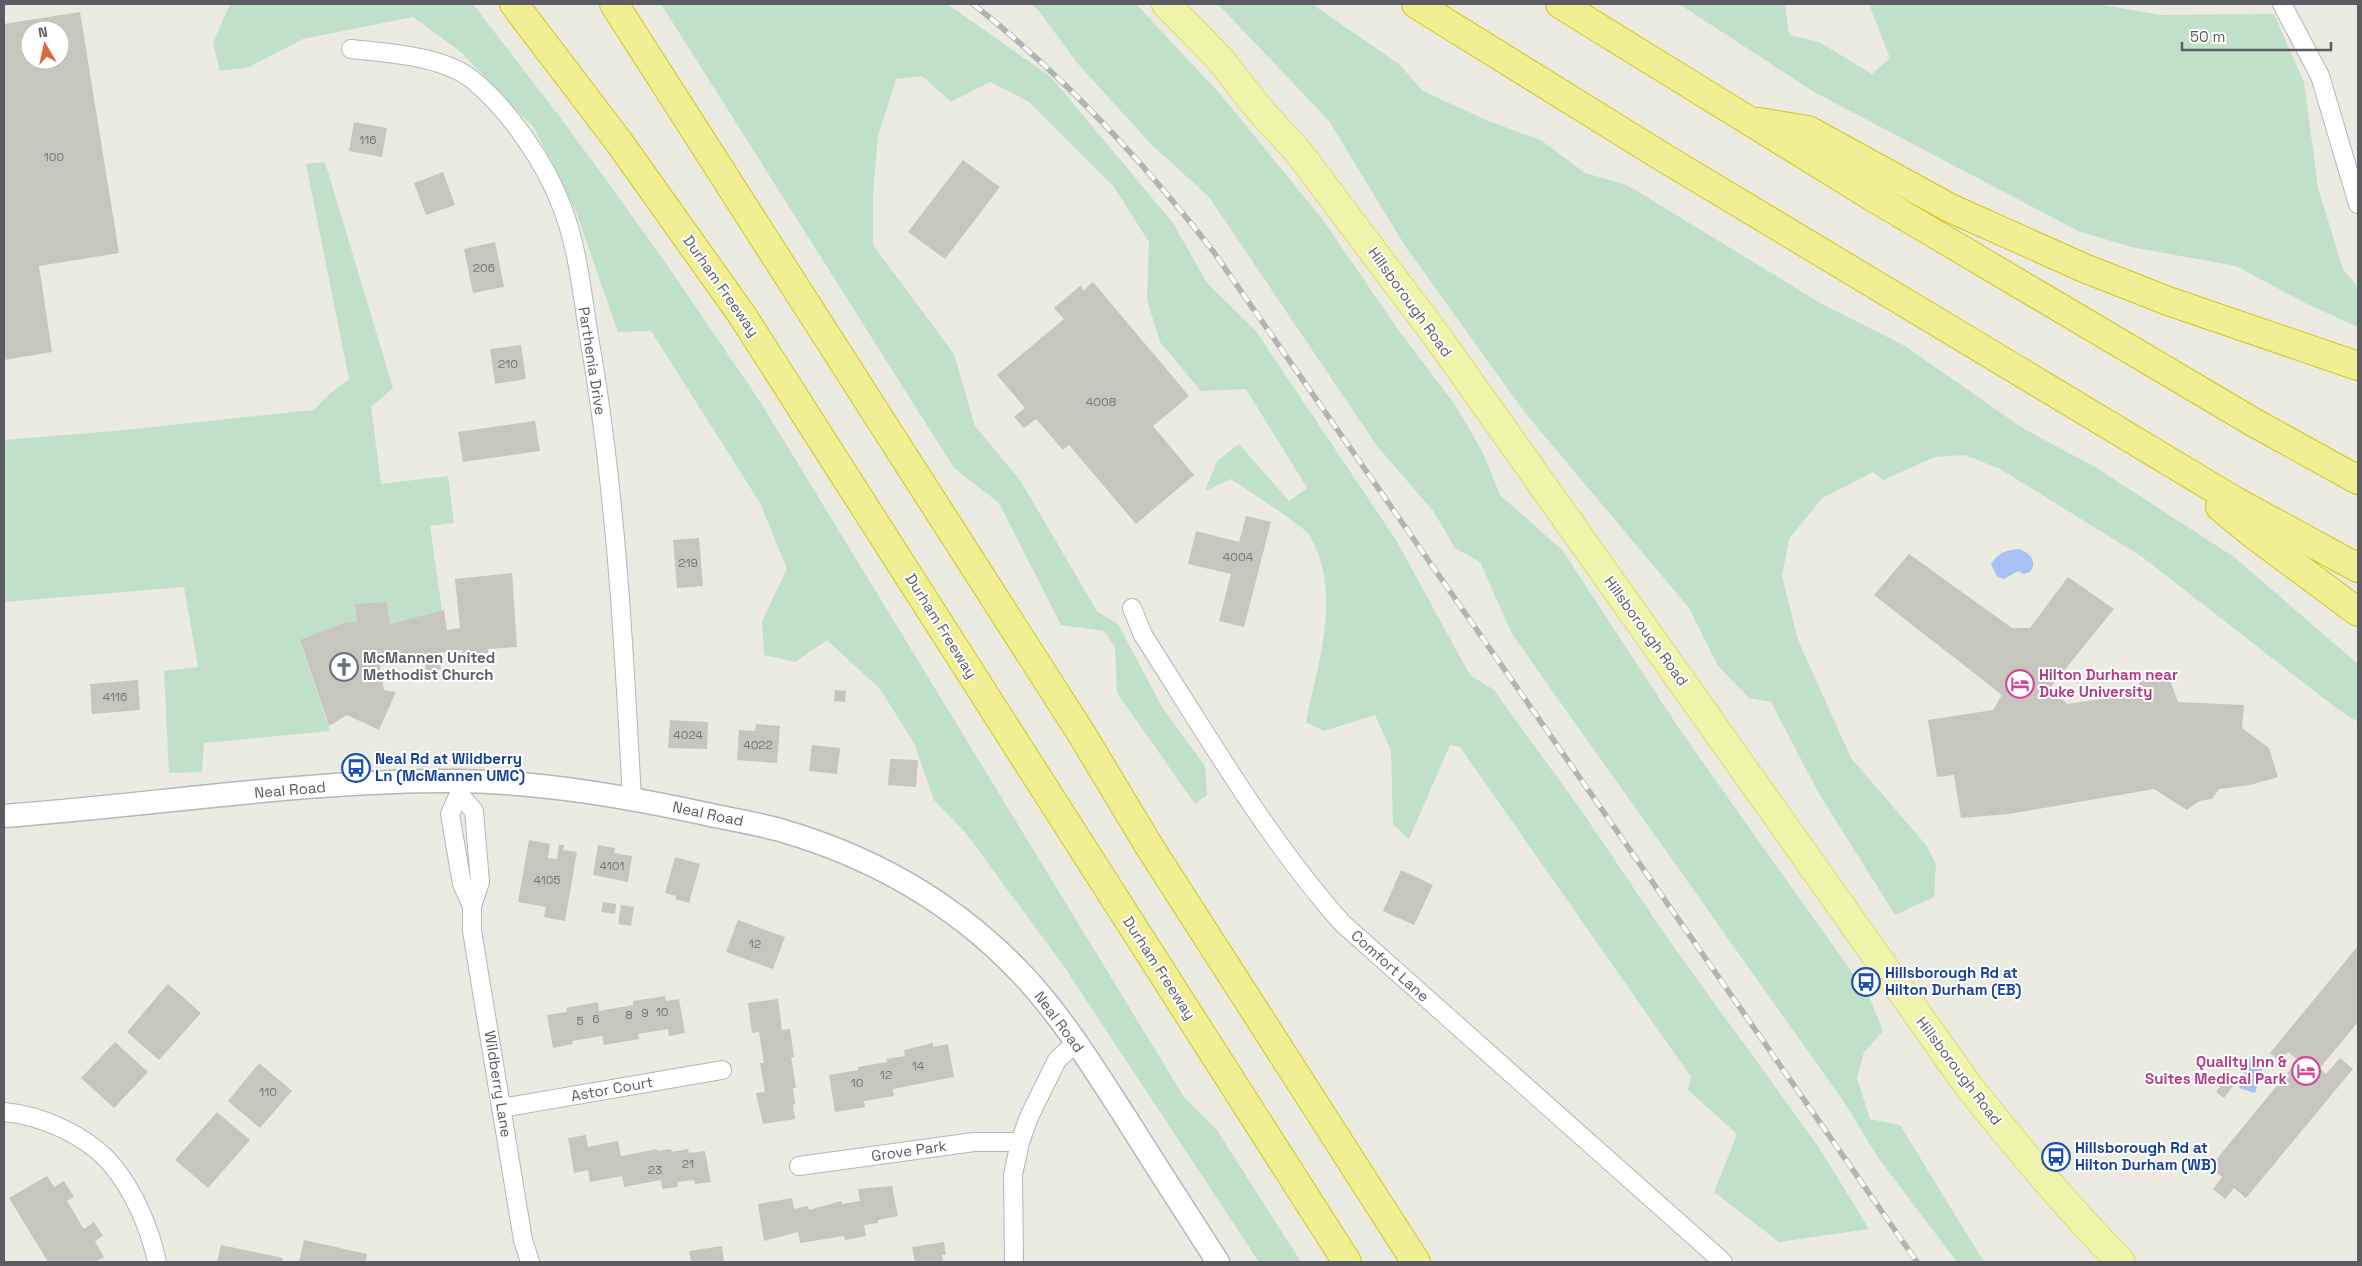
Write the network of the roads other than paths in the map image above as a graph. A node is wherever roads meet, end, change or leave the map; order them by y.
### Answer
1 (514, 4) edge
2 (614, 4) edge
3 (1166, 4) edge
4 (1416, 4) edge
5 (1560, 4) edge
6 (2282, 4) edge
7 (351, 49) dead end
8 (1746, 120) junction
9 (2358, 204) edge
10 (2358, 366) edge
11 (2157, 453) junction
12 (2358, 480) edge
13 (2358, 568) edge
14 (1132, 608) dead end
15 (2358, 612) edge
16 (459, 788) junction
17 (632, 800) junction
18 (4, 816) edge
19 (1076, 1043) junction
20 (722, 1070) dead end
21 (502, 1108) junction
22 (4, 1112) edge
23 (1020, 1142) junction
24 (799, 1166) dead end
25 (157, 1262) edge
26 (530, 1262) edge
27 (1014, 1262) edge
28 (1218, 1262) edge
29 (1347, 1262) edge
30 (1416, 1262) edge
31 (1723, 1262) edge
32 (2121, 1262) edge

1 - 29 highway, Durham Freeway
2 - 30 highway
3 - 32 main road, Hillsborough Road
4 - 11 highway
5 - 8 highway
6 - 9 street
7 - 17 street, Parthenia Drive
8 - 10 highway
8 - 12 highway
11 - 13 highway
11 - 15 highway
14 - 31 street, Comfort Lane
16 - 17 street, Neal Road
16 - 18 street, Neal Road
16 - 21 street, Wildberry Lane
17 - 19 street, Neal Road
19 - 23 street
19 - 28 street, Neal Road
20 - 21 street, Astor Court
21 - 26 street, Wildberry Lane
22 - 25 street
23 - 24 street, Grove Park
23 - 27 street

